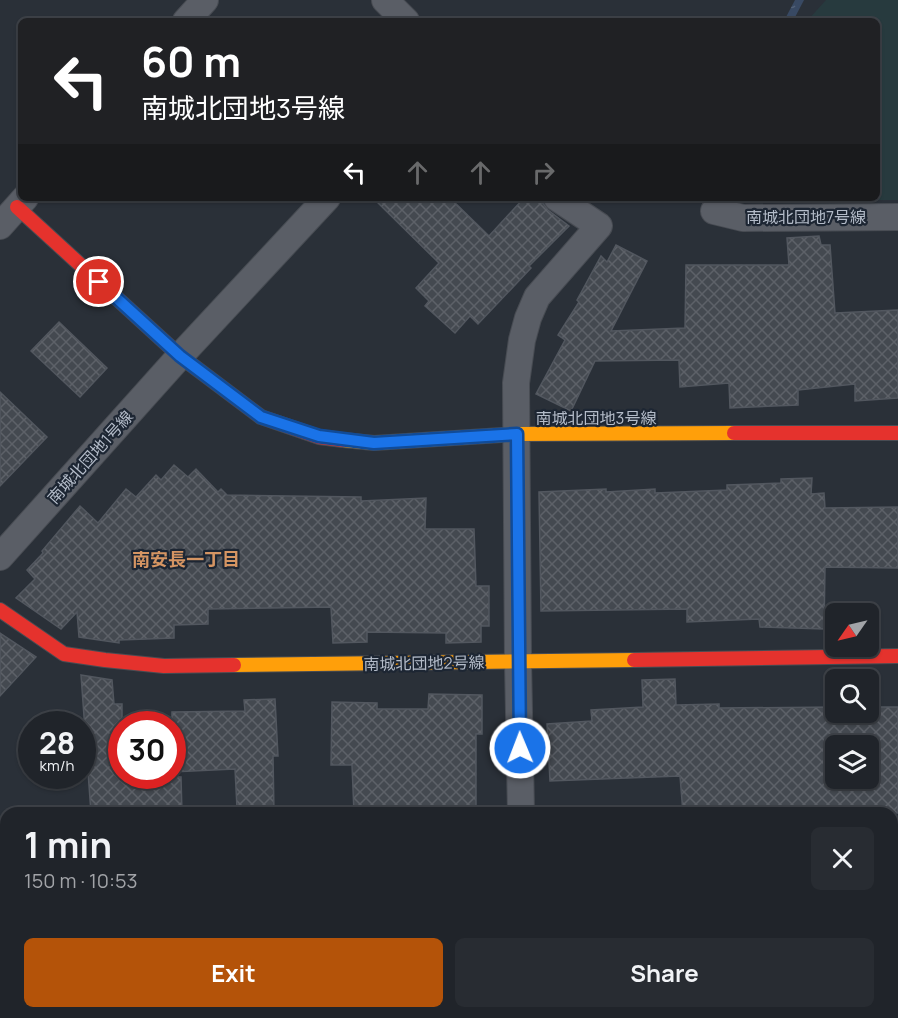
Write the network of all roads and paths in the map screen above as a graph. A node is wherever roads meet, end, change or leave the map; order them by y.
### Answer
1 (205, 0) edge
2 (385, 0) edge
3 (189, 18) edge
4 (403, 18) edge
5 (324, 201) edge
6 (562, 201) edge
7 (14, 210) edge
8 (714, 211) dead end
9 (898, 217) edge
10 (180, 356) junction
11 (898, 433) edge
12 (517, 434) junction
13 (0, 557) edge
14 (0, 610) edge
15 (898, 656) edge
16 (518, 662) junction
17 (521, 807) edge

1 - 3 street
2 - 4 street
5 - 10 street, 南城北団地1号線
6 - 12 street
7 - 10 street, 南城北団地3号線
8 - 9 street, 南城北団地7号線
10 - 12 street, 南城北団地3号線
10 - 13 street, 南城北団地1号線
11 - 12 street, 南城北団地3号線
12 - 16 street
14 - 16 street, 南城北団地2号線
15 - 16 street, 南城北団地2号線
16 - 17 street

